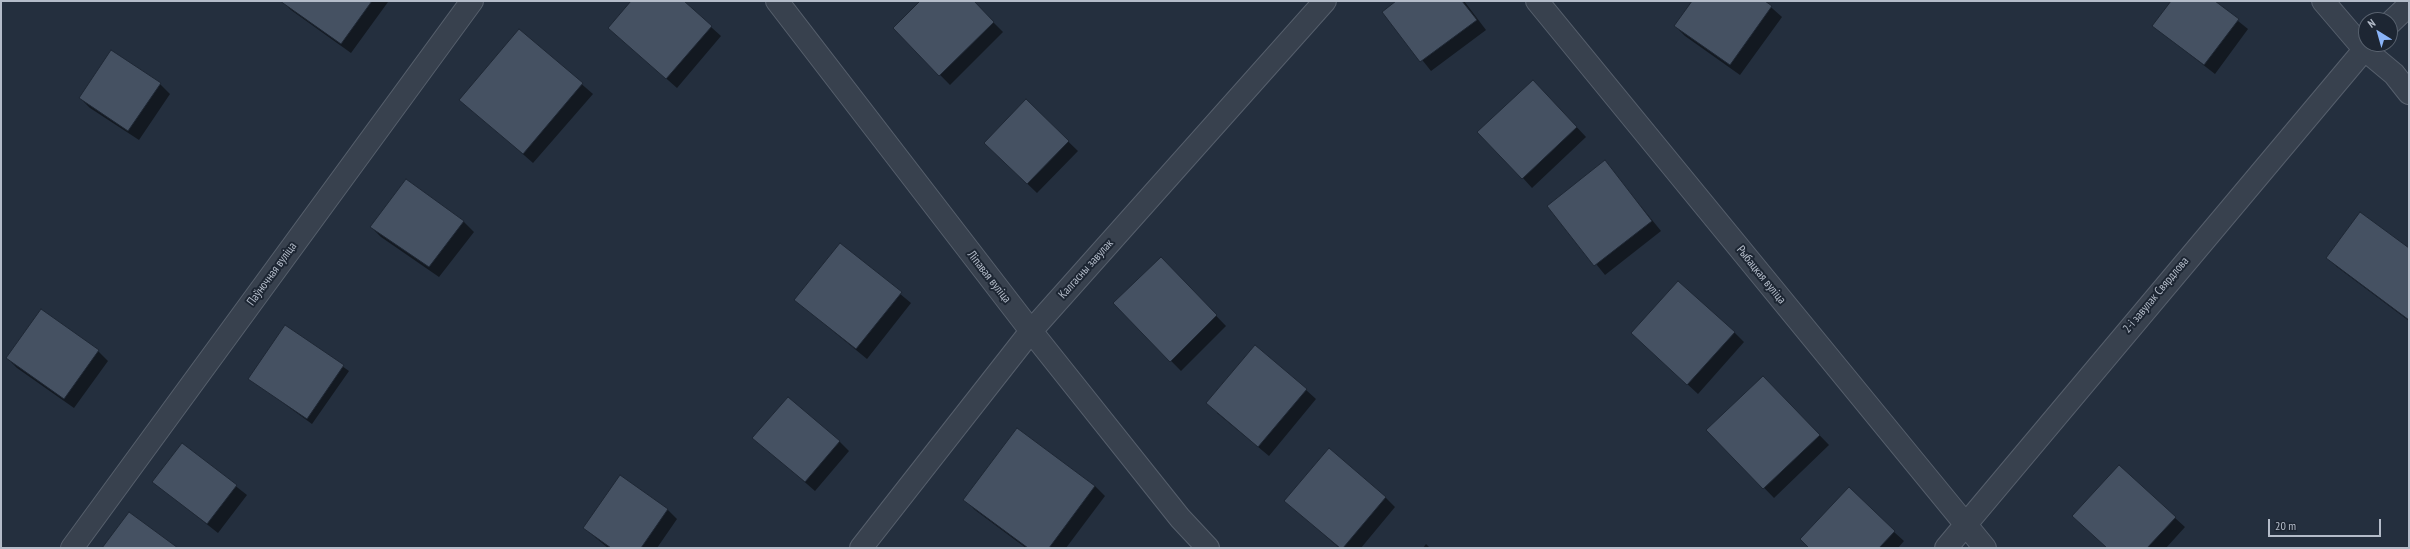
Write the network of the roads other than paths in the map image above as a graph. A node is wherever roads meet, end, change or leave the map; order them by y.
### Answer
1 (472, 1) edge
2 (777, 1) edge
3 (1325, 1) edge
4 (1537, 1) edge
5 (2323, 1) edge
6 (2409, 5) edge
7 (2398, 15) edge
8 (2358, 38) edge
9 (2361, 52) edge
10 (2372, 52) edge
11 (2409, 93) edge
12 (1031, 331) junction
13 (1964, 524) junction
14 (72, 548) edge
15 (862, 548) edge
16 (1208, 548) edge
17 (1946, 548) edge
18 (1985, 548) edge

1 - 14 street, Паўночная вуліца
2 - 12 street, Ліпавая вуліца
3 - 12 street, Калгасны завулак
4 - 13 street, Рыбацкая вуліца
5 - 8 street
6 - 7 street
9 - 13 street, 2-і завулак Свярдлова
10 - 11 street
12 - 15 street, Калгасны завулак
12 - 16 street, Ліпавая вуліца
13 - 17 street, 2-і завулак Свярдлова
13 - 18 street, Рыбацкая вуліца

